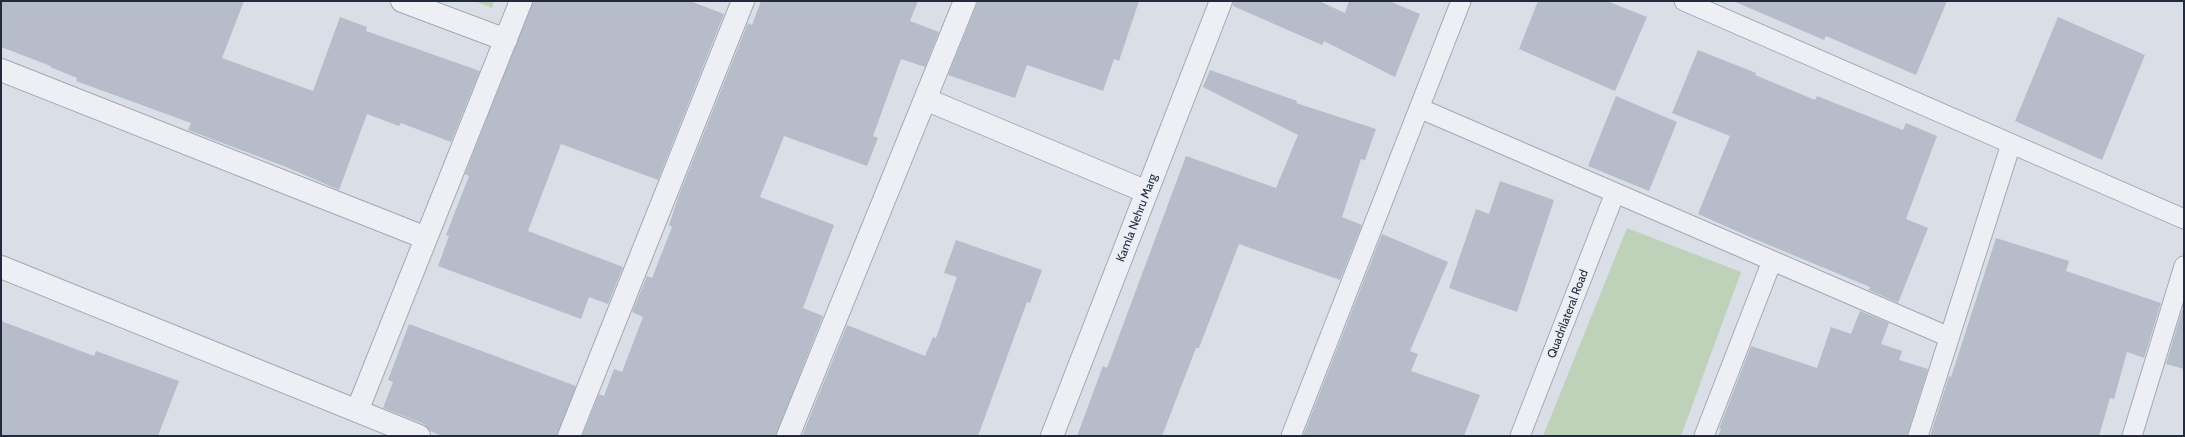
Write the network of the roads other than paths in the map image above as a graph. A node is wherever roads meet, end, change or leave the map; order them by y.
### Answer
1 (402, 1) edge
2 (521, 1) edge
3 (742, 1) edge
4 (965, 1) edge
5 (1221, 1) edge
6 (1461, 1) edge
7 (1684, 1) edge
8 (506, 40) junction
9 (1, 70) edge
10 (925, 99) junction
11 (1419, 108) junction
12 (2011, 144) junction
13 (1147, 192) junction
14 (1615, 192) junction
15 (2184, 219) edge
16 (426, 238) junction
17 (1772, 261) junction
18 (2184, 266) edge
19 (1, 267) edge
20 (1950, 337) junction
21 (357, 411) junction
22 (419, 436) edge
23 (569, 436) edge
24 (788, 436) edge
25 (1052, 436) edge
26 (1291, 436) edge
27 (1520, 436) edge
28 (1704, 436) edge
29 (1918, 436) edge
30 (2132, 436) edge

1 - 8 street
2 - 8 street
3 - 23 street
4 - 10 street
5 - 13 street, Kamla Nehru Marg
6 - 11 lane
7 - 12 lane
8 - 16 street
9 - 16 street
10 - 13 street
10 - 24 street
11 - 14 lane
11 - 26 lane
12 - 15 lane
12 - 20 lane
13 - 25 street, Kamla Nehru Marg
14 - 17 lane
14 - 27 lane, Quadrilateral Road
16 - 21 street
17 - 20 lane
17 - 28 lane
18 - 30 lane
19 - 21 street
20 - 29 lane
21 - 22 street

